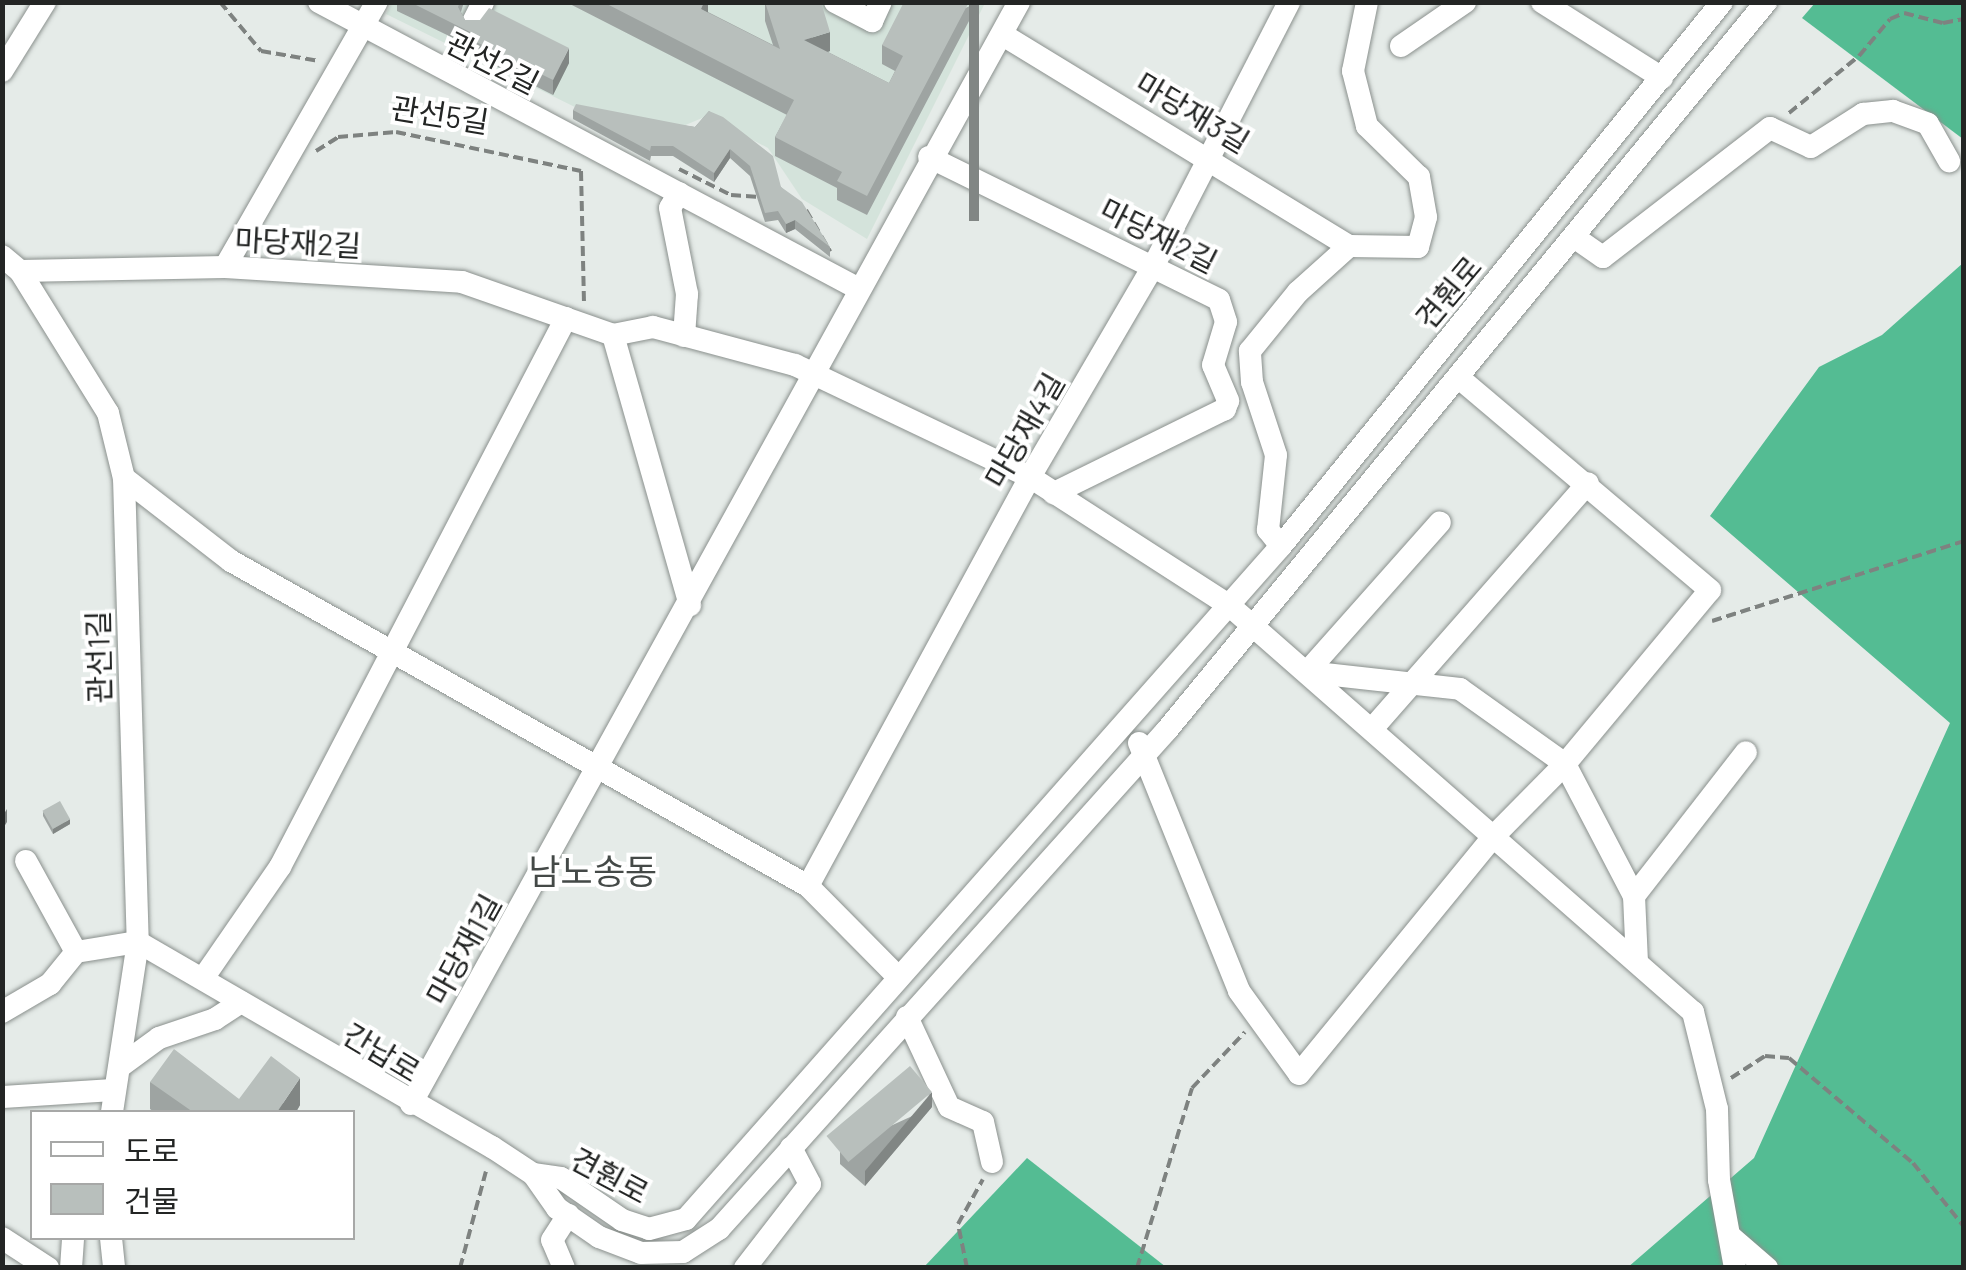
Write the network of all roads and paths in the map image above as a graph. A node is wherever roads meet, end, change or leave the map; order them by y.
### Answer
1 (220, 2) edge
2 (319, 2) edge
3 (378, 2) edge
4 (835, 2) edge
5 (881, 2) edge
6 (1020, 2) edge
7 (1289, 2) edge
8 (1367, 2) edge
9 (1465, 2) edge
10 (1542, 2) edge
11 (1722, 2) edge
12 (1766, 2) edge
13 (44, 4) edge
14 (1964, 19) edge
15 (365, 29) junction
16 (1003, 35) junction
17 (1400, 46) dead end
18 (339, 65) junction
19 (2, 71) edge
20 (1662, 78) junction
21 (1770, 128) junction
22 (293, 146) junction
23 (1206, 154) junction
24 (929, 157) junction
25 (1950, 161) dead end
26 (640, 172) junction
27 (679, 193) junction
28 (768, 196) edge
29 (798, 204) edge
30 (1574, 237) junction
31 (1349, 246) junction
32 (1155, 263) junction
33 (11, 264) edge
34 (225, 267) junction
35 (821, 269) junction
36 (859, 289) junction
37 (573, 320) junction
38 (612, 335) junction
39 (684, 336) junction
40 (818, 376) junction
41 (1458, 377) junction
42 (1030, 477) junction
43 (124, 478) junction
44 (1588, 483) junction
45 (1054, 493) junction
46 (1440, 522) dead end
47 (1964, 541) edge
48 (1282, 546) junction
49 (690, 605) junction
50 (1230, 606) junction
51 (1688, 616) junction
52 (1253, 626) junction
53 (394, 648) junction
54 (1306, 672) junction
55 (1413, 682) junction
56 (1125, 729) junction
57 (1372, 730) junction
58 (1148, 751) junction
59 (1746, 752) dead end
60 (1565, 764) junction
61 (598, 771) junction
62 (1494, 836) junction
63 (26, 861) dead end
64 (808, 886) junction
65 (1634, 896) junction
66 (138, 942) junction
67 (76, 952) junction
68 (1637, 962) junction
69 (204, 977) junction
70 (899, 978) junction
71 (240, 1002) junction
72 (2, 1012) edge
73 (907, 1016) junction
74 (1259, 1018) junction
75 (122, 1065) junction
76 (2, 1097) edge
77 (113, 1101) edge
78 (411, 1104) junction
79 (1717, 1109) junction
80 (492, 1147) junction
81 (790, 1148) junction
82 (992, 1162) joint
83 (533, 1174) junction
84 (568, 1216) junction
85 (1964, 1226) edge
86 (1730, 1236) junction
87 (2, 1238) edge
88 (73, 1240) edge
89 (111, 1240) edge
90 (48, 1268) edge
91 (71, 1268) edge
92 (114, 1268) edge
93 (460, 1268) edge
94 (564, 1268) edge
95 (745, 1268) edge
96 (966, 1268) edge
97 (1137, 1268) edge
98 (1735, 1268) edge
99 (1767, 1268) edge

1 - 18 path
2 - 15 street, 관선2길
3 - 15 street
4 - 5 street
6 - 16 street
7 - 23 street, 마당재4길
8 - 31 street
9 - 17 street
10 - 20 street
11 - 20 street, 견훤로
12 - 30 street, 견훤로
13 - 19 street
14 - 21 path
15 - 18 street
15 - 26 street, 관선2길
16 - 23 street, 마당재3길
16 - 24 street
18 - 22 street
20 - 48 street, 견훤로
21 - 25 street
21 - 30 street
22 - 34 street
22 - 37 path, 관선5길
23 - 31 street, 마당재3길
23 - 32 street, 마당재4길
24 - 32 street, 마당재2길
24 - 36 street
26 - 27 street
26 - 28 path
27 - 35 street
27 - 39 street
29 - 35 path
30 - 41 street, 견훤로
31 - 48 street
32 - 42 street, 마당재4길
32 - 45 street, 마당재2길
33 - 34 street, 마당재2길
33 - 43 street, 관선1길
34 - 37 street, 마당재2길
35 - 36 street
36 - 40 street
37 - 38 street, 마당재2길
37 - 53 street
38 - 39 street, 마당재2길
38 - 49 street
39 - 40 street, 마당재2길
40 - 42 street, 마당재2길
40 - 49 street
41 - 44 street
41 - 52 street, 견훤로
42 - 45 street, 마당재2길
42 - 64 street, 마당재4길
43 - 53 street
43 - 66 street, 관선1길
44 - 51 street
44 - 55 street
45 - 50 street, 마당재2길
46 - 54 street
47 - 51 path
48 - 50 street, 견훤로
49 - 61 street, 마당재1길
50 - 52 street
50 - 56 street, 견훤로
51 - 60 street
52 - 54 street
52 - 58 street, 견훤로
53 - 61 street
53 - 69 street
54 - 55 street
54 - 57 street
55 - 57 street
55 - 60 street
56 - 58 street
56 - 70 street, 견훤로
57 - 62 street
58 - 73 street, 견훤로
58 - 74 street
59 - 65 street
60 - 62 street
60 - 65 street
61 - 64 street
61 - 78 street, 마당재1길
62 - 68 street
62 - 74 street
63 - 67 street
64 - 70 street
65 - 68 street
66 - 67 street
66 - 69 street, 간납로
66 - 75 street, 관선1길
67 - 72 street
68 - 79 street
69 - 71 street, 간납로
70 - 83 street, 견훤로
71 - 75 street
71 - 78 street, 간납로
73 - 81 street, 견훤로
73 - 82 street
74 - 97 path
75 - 77 street, 관선1길
76 - 77 street
78 - 80 street, 간납로
79 - 85 path
79 - 86 street
80 - 83 street, 간납로
80 - 93 path
81 - 84 street, 견훤로
81 - 95 street
82 - 96 path
83 - 84 street, 견훤로
84 - 94 street
86 - 98 street
86 - 99 street
87 - 90 street
88 - 91 street
89 - 92 street

